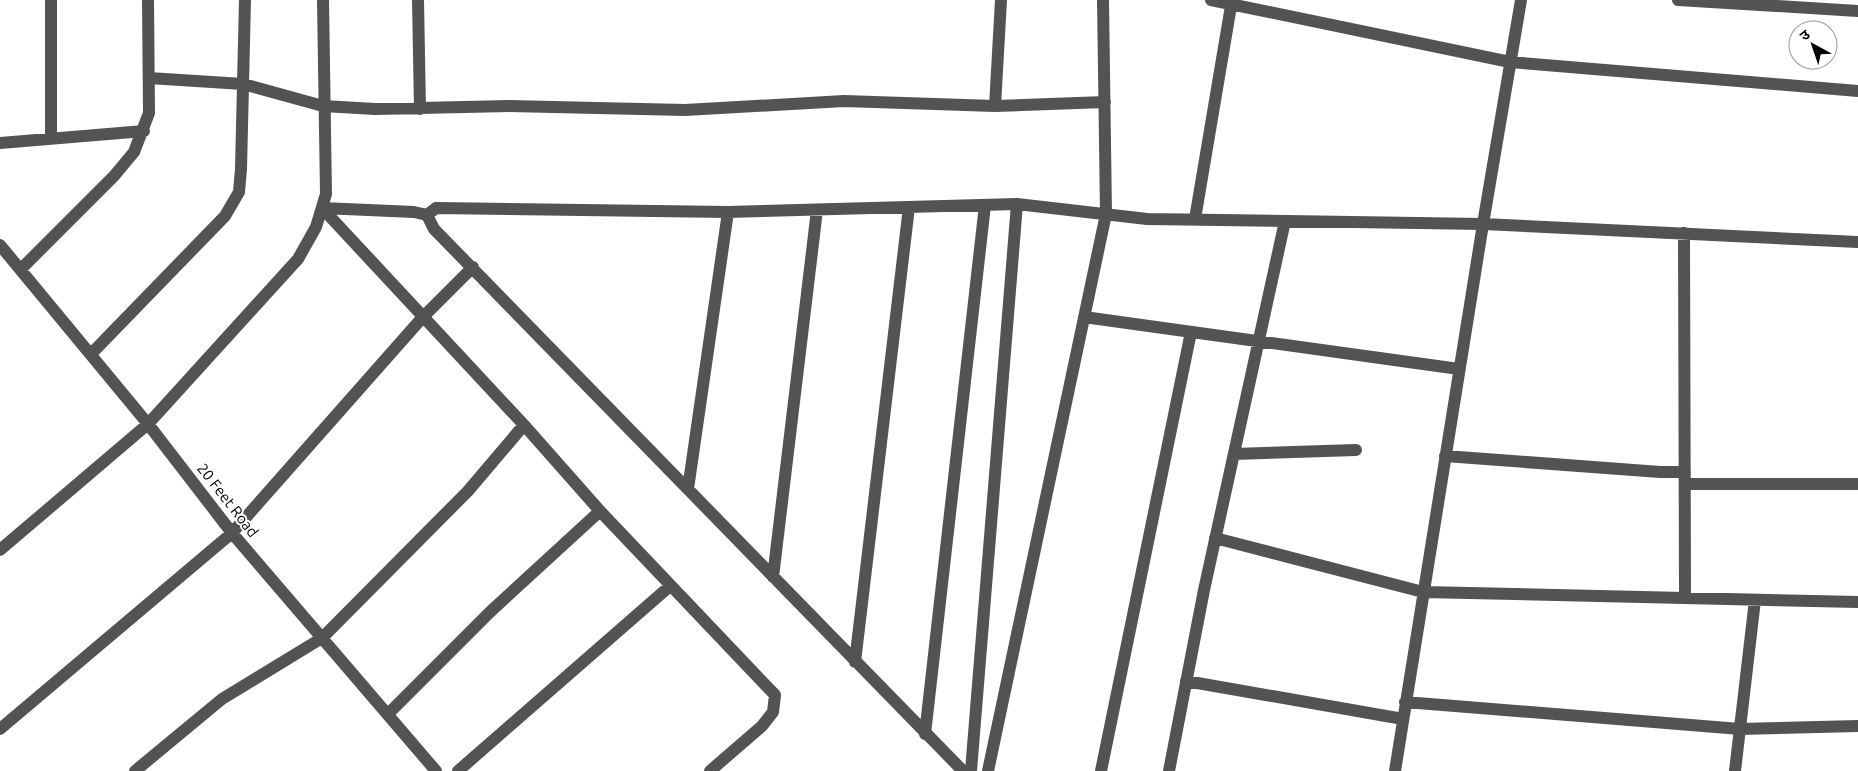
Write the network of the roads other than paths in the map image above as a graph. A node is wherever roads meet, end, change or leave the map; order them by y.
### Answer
1 (51, 0) edge
2 (148, 0) edge
3 (245, 0) edge
4 (323, 0) edge
5 (418, 0) edge
6 (1001, 0) edge
7 (1103, 0) edge
8 (1211, 0) edge
9 (1521, 0) edge
10 (1678, 0) edge
11 (1232, 2) edge
12 (1858, 11) edge
13 (1510, 62) junction
14 (149, 78) junction
15 (243, 84) junction
16 (1858, 91) edge
17 (1105, 102) junction
18 (323, 106) junction
19 (996, 106) junction
20 (420, 109) junction
21 (144, 131) junction
22 (51, 139) junction
23 (0, 144) edge
24 (1017, 204) junction
25 (985, 205) junction
26 (909, 207) junction
27 (322, 208) junction
28 (817, 210) junction
29 (728, 212) junction
30 (1106, 214) junction
31 (427, 215) junction
32 (1195, 220) junction
33 (1285, 221) junction
34 (1482, 224) junction
35 (1684, 233) junction
36 (1858, 242) edge
37 (0, 245) edge
38 (473, 268) junction
39 (21, 269) junction
40 (1084, 317) junction
41 (422, 318) junction
42 (1191, 332) junction
43 (1258, 342) junction
44 (91, 354) junction
45 (1459, 369) junction
46 (148, 424) junction
47 (524, 425) junction
48 (1356, 450) dead end
49 (1234, 454) junction
50 (1445, 456) junction
51 (1685, 478) junction
52 (1858, 484) edge
53 (688, 489) junction
54 (600, 511) junction
55 (232, 534) junction
56 (1215, 538) junction
57 (0, 550) edge
58 (773, 577) junction
59 (670, 586) junction
60 (1423, 592) junction
61 (1685, 598) junction
62 (1755, 600) junction
63 (1858, 602) edge
64 (322, 638) junction
65 (855, 662) junction
66 (1186, 681) junction
67 (1406, 702) junction
68 (388, 714) junction
69 (1403, 719) junction
70 (1858, 726) edge
71 (0, 728) edge
72 (1740, 729) junction
73 (925, 734) junction
74 (973, 754) junction
75 (957, 769) edge
76 (135, 771) edge
77 (436, 771) edge
78 (458, 771) edge
79 (710, 771) edge
80 (972, 771) edge
81 (988, 771) edge
82 (1101, 771) edge
83 (1169, 771) edge
84 (1395, 771) edge
85 (1736, 771) edge

1 - 22 street
2 - 14 street
3 - 15 street
4 - 18 street
5 - 20 street
6 - 19 street
7 - 17 street
8 - 11 street
9 - 13 street
10 - 12 street
11 - 13 street
11 - 32 street
13 - 16 street
13 - 34 street
14 - 15 street
14 - 21 street
15 - 18 street
15 - 44 street
17 - 19 street
17 - 30 street
18 - 20 street
18 - 27 street
19 - 20 street
21 - 22 street
21 - 39 street
22 - 23 street
24 - 25 street
24 - 30 street
24 - 74 street
25 - 26 street
25 - 73 street
26 - 28 street
26 - 65 street
27 - 31 street
27 - 41 street
27 - 46 street
28 - 29 street
28 - 58 street
29 - 31 street
29 - 53 street
30 - 32 street
30 - 40 street
31 - 38 street
32 - 33 street
33 - 34 street
33 - 43 street
34 - 35 street
34 - 45 street
35 - 36 street
35 - 51 street
37 - 39 street, 20 Feet Road
38 - 41 street
38 - 53 street
39 - 44 street, 20 Feet Road
40 - 42 street
40 - 81 street
41 - 47 street
41 - 55 street
42 - 43 street
42 - 82 street
43 - 45 street
43 - 49 street
44 - 46 street, 20 Feet Road
45 - 50 street
46 - 55 street, 20 Feet Road
46 - 57 street
47 - 54 street
47 - 64 street
48 - 49 street
49 - 56 street
50 - 51 street
50 - 60 street
51 - 52 street
51 - 61 street
53 - 58 street
54 - 59 street
54 - 68 street
55 - 64 street, 20 Feet Road
55 - 71 street
56 - 60 street
56 - 66 street
58 - 65 street
59 - 78 street
59 - 79 street
60 - 61 street
60 - 67 street
61 - 62 street
62 - 63 street
62 - 72 street
64 - 68 street, 20 Feet Road
64 - 76 street
65 - 73 street
66 - 69 street
66 - 83 street
67 - 69 street
67 - 72 street
68 - 77 street, 20 Feet Road
69 - 84 street
70 - 72 street
72 - 85 street
73 - 75 street
74 - 75 street
74 - 80 street

